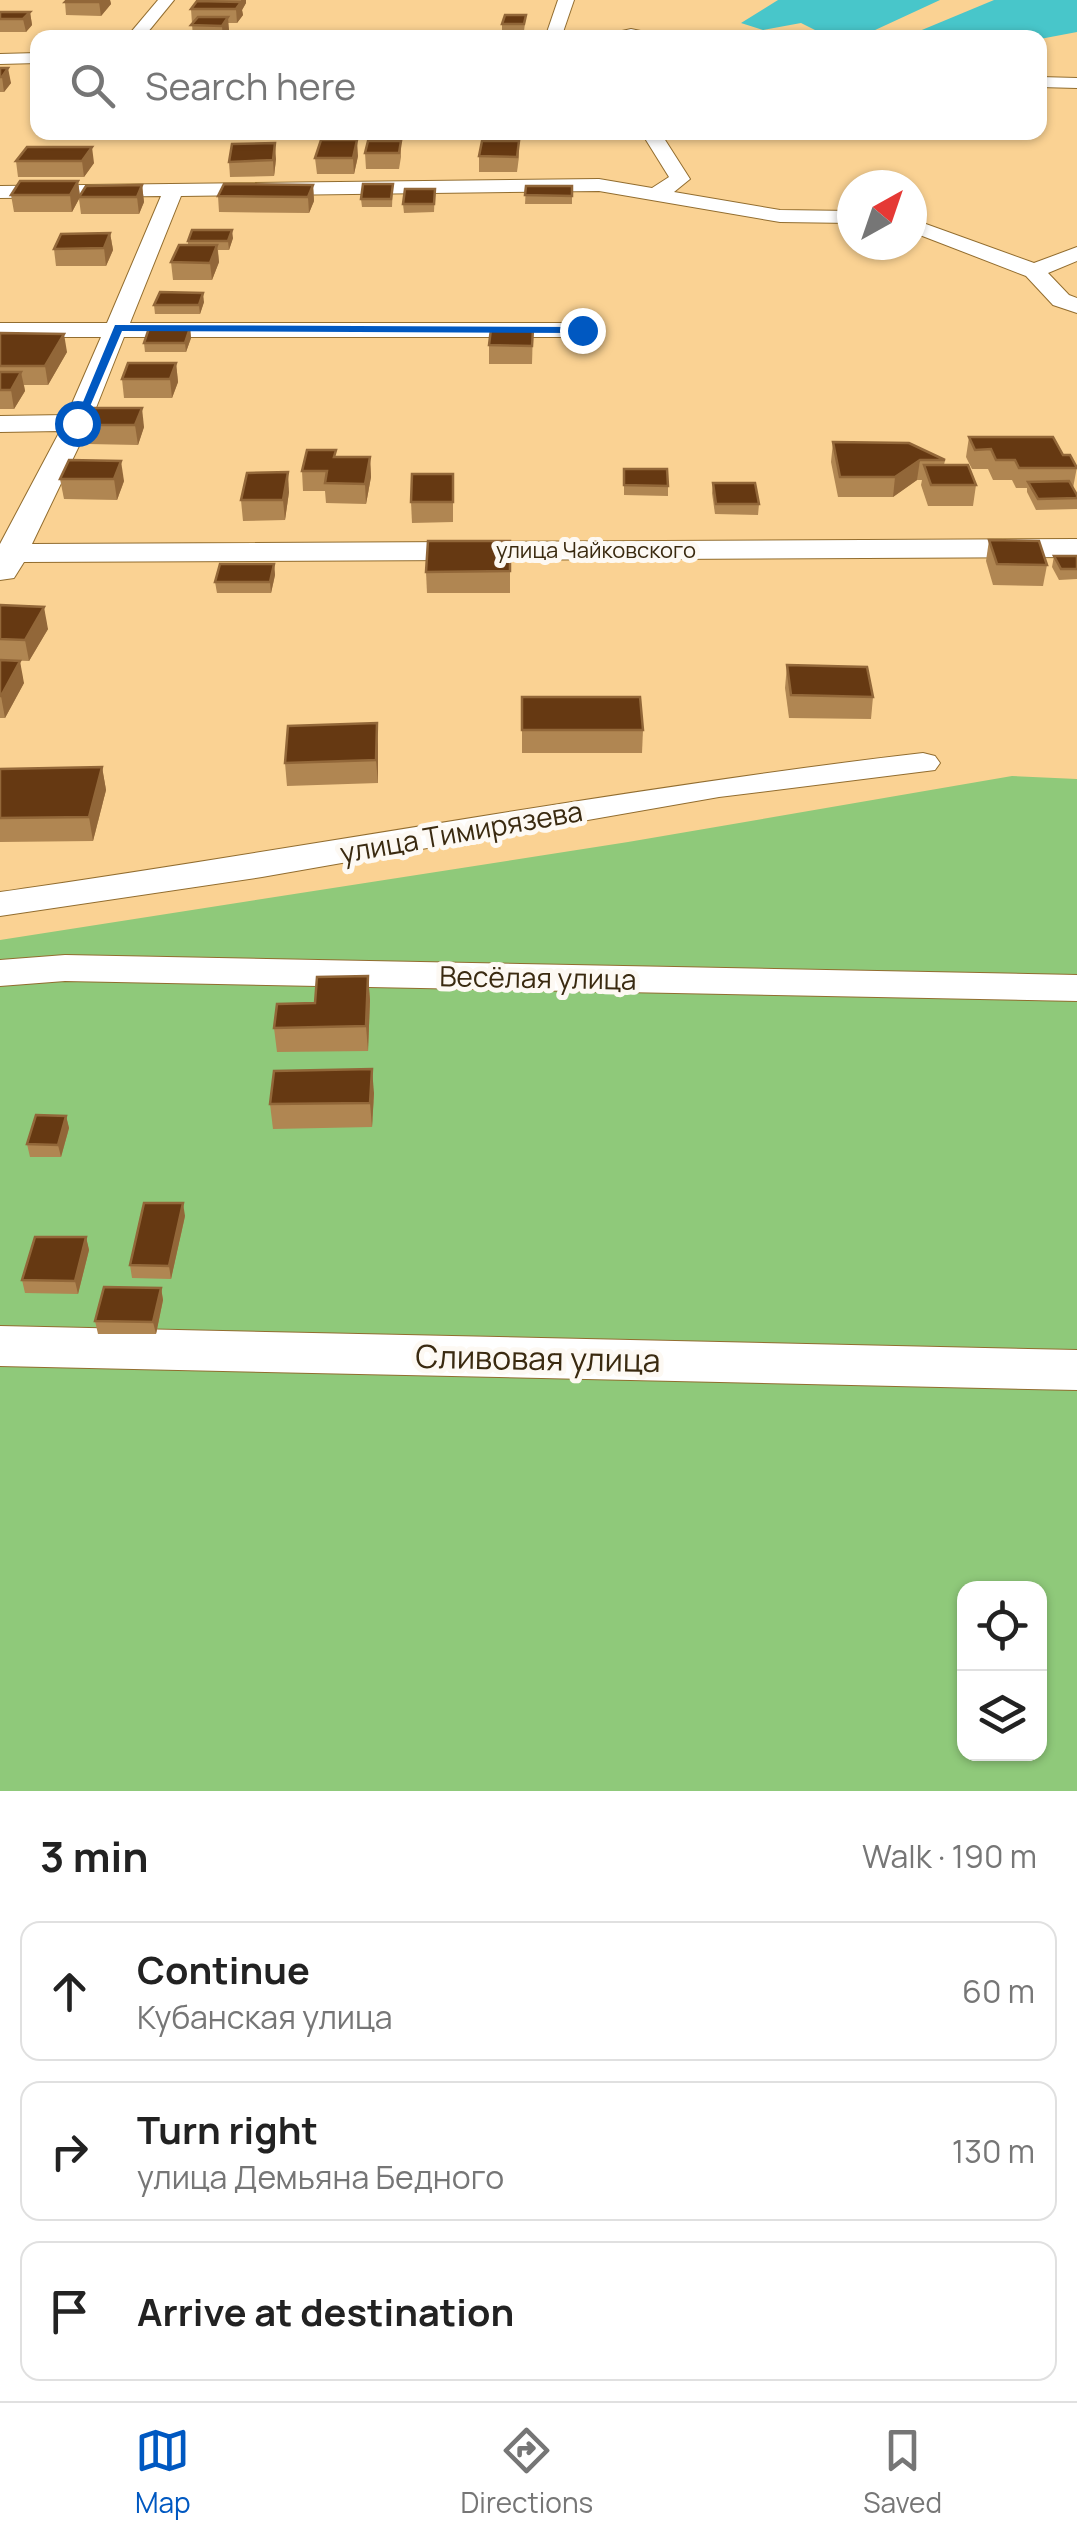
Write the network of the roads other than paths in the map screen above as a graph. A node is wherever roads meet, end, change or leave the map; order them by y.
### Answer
1 (166, 0) edge
2 (566, 0) edge
3 (141, 30) edge
4 (556, 30) edge
5 (0, 58) edge
6 (30, 58) edge
7 (1047, 82) edge
8 (1077, 84) edge
9 (655, 140) edge
10 (174, 191) junction
11 (0, 192) edge
12 (655, 195) junction
13 (837, 217) edge
14 (927, 231) edge
15 (1077, 253) edge
16 (1034, 271) junction
17 (1077, 306) edge
18 (118, 328) junction
19 (0, 330) edge
20 (582, 330) dead end
21 (77, 423) junction
22 (0, 424) edge
23 (1074, 548) edge
24 (5, 562) edge
25 (923, 763) dead end
26 (0, 904) edge
27 (0, 972) edge
28 (1077, 988) edge
29 (0, 1346) edge
30 (1077, 1370) edge

1 - 3 street
2 - 4 street
5 - 6 street
7 - 8 street
9 - 12 street
10 - 11 street
10 - 12 street
10 - 18 street
12 - 13 street
14 - 16 street
15 - 16 street
16 - 17 street
18 - 19 street
18 - 20 street
18 - 21 street
21 - 22 street
21 - 24 street
23 - 24 street, улица Чайковского
25 - 26 street, улица Тимирязева
27 - 28 street, Весёлая улица
29 - 30 street, Сливовая улица

